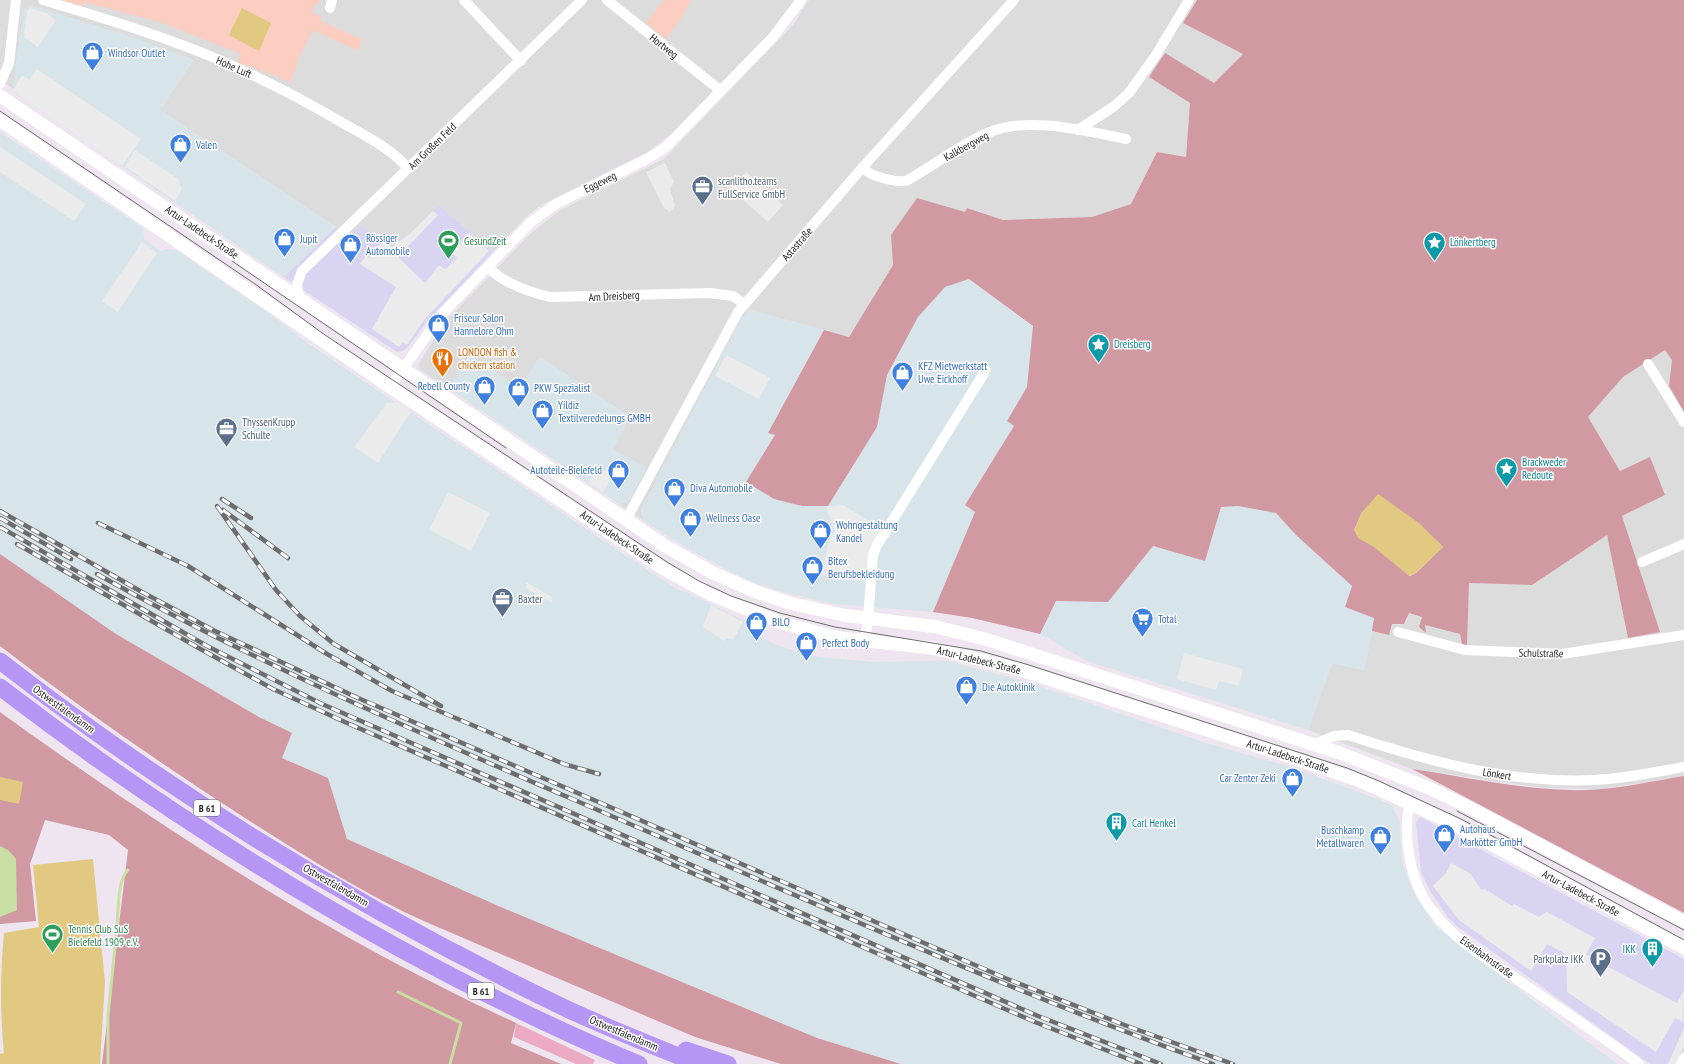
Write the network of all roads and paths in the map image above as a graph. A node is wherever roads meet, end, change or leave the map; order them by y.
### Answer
1 (16, 0) edge
2 (43, 0) edge
3 (464, 0) edge
4 (582, 0) edge
5 (607, 0) edge
6 (801, 0) edge
7 (1014, 0) edge
8 (1189, 0) edge
9 (521, 61) junction
10 (0, 84) edge
11 (721, 91) junction
12 (0, 96) edge
13 (0, 120) edge
14 (1078, 130) junction
15 (1126, 139) dead end
16 (862, 168) junction
17 (408, 169) junction
18 (488, 267) junction
19 (299, 298) junction
20 (744, 304) junction
21 (1648, 364) dead end
22 (403, 368) junction
23 (986, 370) dead end
24 (390, 387) junction
25 (1684, 422) edge
26 (626, 520) junction
27 (1684, 544) edge
28 (1642, 562) dead end
29 (868, 618) junction
30 (1398, 632) dead end
31 (1684, 635) edge
32 (865, 640) junction
33 (0, 661) edge
34 (0, 687) edge
35 (1316, 744) junction
36 (1684, 767) edge
37 (1410, 802) junction
38 (1684, 922) edge
39 (1684, 948) edge
40 (1684, 1058) edge
41 (697, 1059) edge
42 (639, 1064) edge
43 (728, 1064) edge
44 (1639, 1064) edge
45 (1681, 1064) edge

1 - 10 street
2 - 17 street, Hohe Luft
3 - 9 street
4 - 9 street, Am Großen Feld
5 - 11 street, Hortweg
6 - 11 street, Eggeweg
7 - 16 street, Astastraße
8 - 14 street
9 - 17 street, Am Großen Feld
11 - 18 street, Eggeweg
12 - 19 street, Artur-Ladebeck-Straße
13 - 24 street, Artur-Ladebeck-Straße
14 - 15 street, Kalkbergweg
14 - 16 street, Kalkbergweg
16 - 20 street, Astastraße
17 - 19 street, Am Großen Feld
18 - 20 street, Am Dreisberg
18 - 22 street, Eggeweg
19 - 22 street, Artur-Ladebeck-Straße
20 - 26 street, Astastraße
21 - 25 street
22 - 24 street
22 - 26 street, Artur-Ladebeck-Straße
23 - 29 street
24 - 32 street, Artur-Ladebeck-Straße
26 - 29 street, Artur-Ladebeck-Straße
27 - 28 street
29 - 32 street
29 - 35 street, Artur-Ladebeck-Straße
30 - 31 street, Schulstraße
32 - 37 street, Artur-Ladebeck-Straße
33 - 41 highway, Ostwestfalendamm / B 61
34 - 42 highway, Ostwestfalendamm / B 61
35 - 36 street, Lönkert
35 - 38 street, Artur-Ladebeck-Straße
37 - 39 street, Artur-Ladebeck-Straße
37 - 44 street, Eisenbahnstraße
40 - 45 street
41 - 43 highway, Ostwestfalendamm

